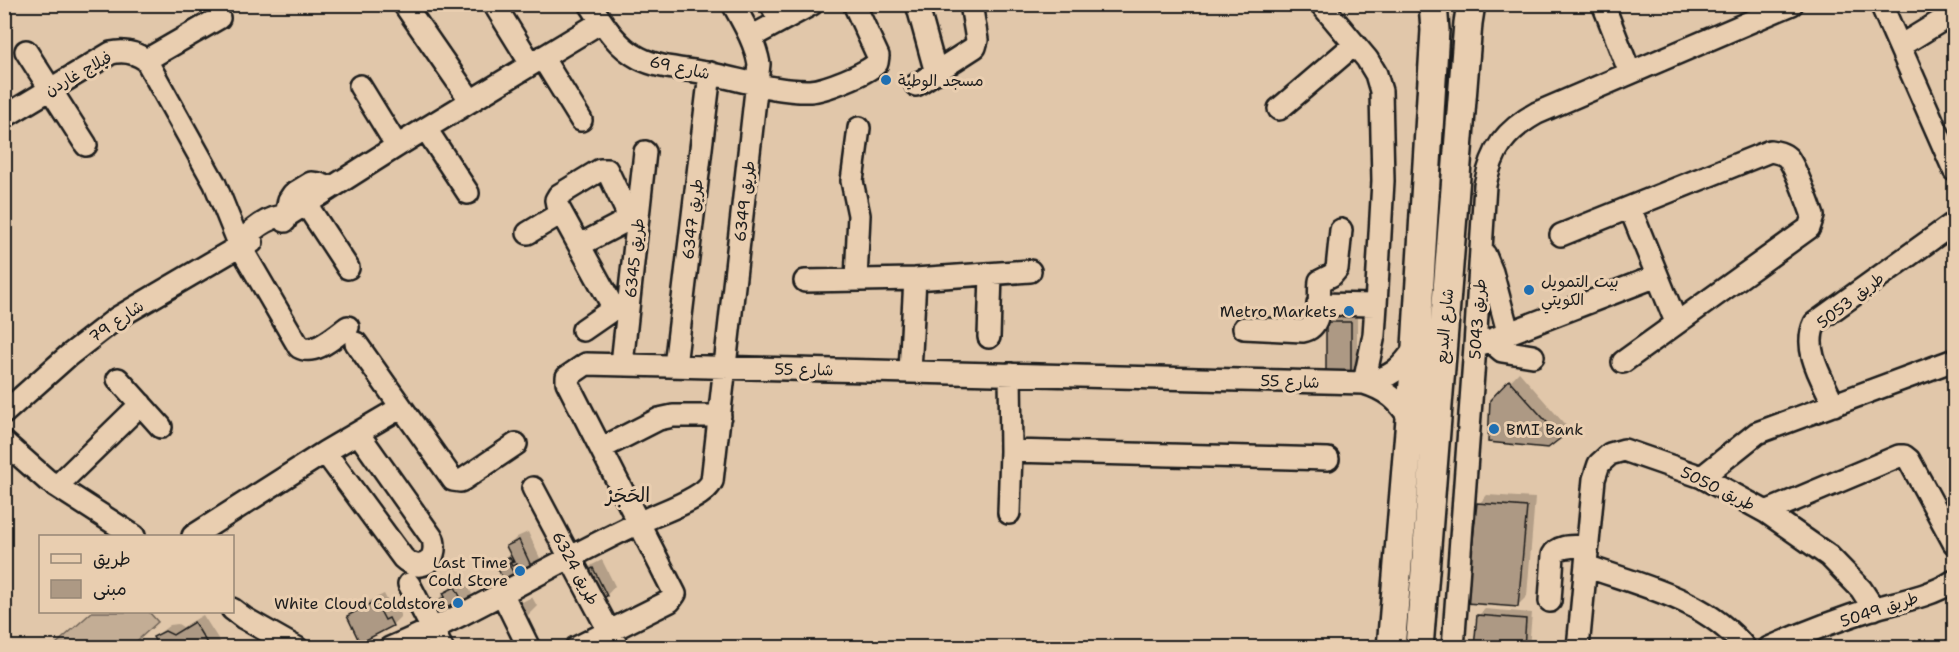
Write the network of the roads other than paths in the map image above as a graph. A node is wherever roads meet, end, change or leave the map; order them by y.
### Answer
1 (404, 4) edge
2 (494, 4) edge
3 (733, 4) edge
4 (812, 4) edge
5 (854, 4) edge
6 (917, 4) edge
7 (971, 4) edge
8 (1321, 4) edge
9 (1433, 4) edge
10 (1471, 4) edge
11 (1603, 4) edge
12 (1792, 4) edge
13 (1881, 4) edge
14 (1764, 10) edge
15 (596, 13) edge
16 (776, 13) edge
17 (1954, 13) edge
18 (219, 18) dead end
19 (751, 36) junction
20 (1355, 44) junction
21 (1900, 46) junction
22 (26, 51) dead end
23 (146, 60) junction
24 (537, 61) junction
25 (710, 73) junction
26 (936, 73) junction
27 (1630, 73) junction
28 (757, 84) junction
29 (916, 85) dead end
30 (360, 86) dead end
31 (50, 89) junction
32 (471, 101) junction
33 (1279, 109) dead end
34 (4, 117) edge
35 (581, 120) dead end
36 (859, 128) dead end
37 (426, 129) junction
38 (86, 145) dead end
39 (397, 146) junction
40 (645, 152) dead end
41 (1954, 170) edge
42 (642, 187) junction
43 (331, 188) junction
44 (617, 189) junction
45 (468, 193) dead end
46 (306, 204) junction
47 (1630, 208) junction
48 (561, 213) junction
49 (287, 216) junction
50 (1954, 223) edge
51 (1341, 230) dead end
52 (528, 233) dead end
53 (1561, 235) dead end
54 (240, 246) junction
55 (580, 246) junction
56 (1481, 249) junction
57 (348, 268) dead end
58 (1030, 271) dead end
59 (991, 274) junction
60 (1657, 276) junction
61 (915, 279) junction
62 (856, 280) junction
63 (805, 281) dead end
64 (1318, 304) junction
65 (1376, 305) junction
66 (1676, 322) junction
67 (1244, 328) dead end
68 (583, 330) dead end
69 (989, 337) dead end
70 (1491, 339) junction
71 (1416, 347) junction
72 (1533, 356) dead end
73 (1954, 360) edge
74 (1623, 362) dead end
75 (622, 364) junction
76 (675, 366) junction
77 (724, 367) junction
78 (910, 371) junction
79 (1010, 374) junction
80 (118, 379) dead end
81 (1364, 383) junction
82 (141, 405) junction
83 (1834, 405) junction
84 (400, 408) junction
85 (4, 413) edge
86 (720, 416) junction
87 (1411, 420) junction
88 (161, 427) dead end
89 (358, 433) junction
90 (4, 442) edge
91 (516, 444) dead end
92 (602, 448) junction
93 (1011, 451) junction
94 (325, 452) junction
95 (1328, 459) dead end
96 (4, 466) edge
97 (1702, 477) junction
98 (52, 483) junction
99 (533, 488) dead end
100 (1766, 512) junction
101 (1009, 513) dead end
102 (639, 523) junction
103 (131, 535) edge
104 (196, 535) edge
105 (1954, 543) edge
106 (1587, 556) junction
107 (571, 558) junction
108 (1954, 581) edge
109 (409, 584) dead end
110 (502, 593) junction
111 (1550, 601) dead end
112 (1874, 609) junction
113 (238, 613) edge
114 (432, 628) junction
115 (614, 639) edge
116 (267, 648) edge
117 (297, 648) edge
118 (390, 648) edge
119 (442, 648) edge
120 (529, 648) edge
121 (576, 648) edge
122 (1391, 648) edge
123 (1419, 648) edge
124 (1453, 648) edge
125 (1578, 648) edge
126 (1745, 648) edge
127 (1769, 648) edge

1 - 32 street
2 - 24 street
3 - 19 street, طريق 6349
4 - 16 street
5 - 28 street, شارع 69
6 - 26 street
7 - 26 street
8 - 20 street
9 - 71 main road, شارع البديع
10 - 123 main road, شارع البديع
11 - 27 street
12 - 14 street, طريق 5043
13 - 21 street
14 - 27 street, طريق 5043
15 - 24 street
15 - 25 street, شارع 69
16 - 19 street
17 - 21 street
18 - 23 street
19 - 28 street, طريق 6349
20 - 33 street
20 - 65 street
21 - 41 street
22 - 31 street
23 - 31 street, فيلاج غاردن
23 - 54 street
24 - 32 street
24 - 35 street
25 - 28 street, شارع 69
25 - 76 street, طريق 6347
26 - 29 street
27 - 56 street, طريق 5043
28 - 77 street, طريق 6349
30 - 39 street
31 - 34 street, فيلاج غاردن
31 - 38 street
32 - 37 street
36 - 62 street
37 - 39 street
37 - 45 street
39 - 43 street
40 - 42 street, طريق 6345
42 - 44 street
42 - 75 street, طريق 6345
43 - 46 street
43 - 49 street
44 - 48 street
44 - 55 street
46 - 49 street
46 - 57 street
47 - 53 street
47 - 60 street
47 - 66 street
48 - 52 street
48 - 55 street
49 - 54 street, شارع 79
50 - 83 street, طريق 5053
51 - 64 street
54 - 84 street
54 - 85 street, شارع 79
55 - 68 street
56 - 70 street, طريق 5043
56 - 70 street
58 - 59 street
59 - 61 street
59 - 69 street
60 - 66 street
60 - 70 street
61 - 62 street
61 - 78 street
62 - 63 street
64 - 65 street
64 - 67 street
65 - 81 street
66 - 74 street
70 - 72 street
70 - 124 street, طريق 5043
71 - 81 street, شارع 55
71 - 87 main road, شارع البديع
73 - 83 street
75 - 76 street, شارع 55
75 - 92 street, شارع 55
76 - 77 street, شارع 55
77 - 78 street, شارع 55
77 - 86 street
78 - 79 street, شارع 55
79 - 81 street, شارع 55
79 - 93 street
80 - 82 street
81 - 87 street, شارع 55
82 - 88 street
82 - 98 street
83 - 97 street
84 - 89 street
84 - 91 street
86 - 92 street
86 - 102 street
87 - 122 main road, شارع البديع
89 - 94 street
89 - 94 street
90 - 98 street
92 - 102 street
93 - 95 street
93 - 101 street
94 - 104 street
96 - 98 street
97 - 100 street, طريق 5050
97 - 106 street, طريق 5050
98 - 103 street
99 - 107 street, طريق 6324
100 - 105 street
100 - 112 street, طريق 5050
102 - 107 street
102 - 115 street
106 - 111 street
106 - 125 street, طريق 5050
106 - 126 street
107 - 110 street
107 - 115 street, طريق 6324
108 - 112 street, طريق 5049
109 - 114 street
110 - 114 street
110 - 120 street
112 - 127 street, طريق 5049
113 - 116 street
113 - 117 street
114 - 118 street
114 - 119 street
115 - 121 street

